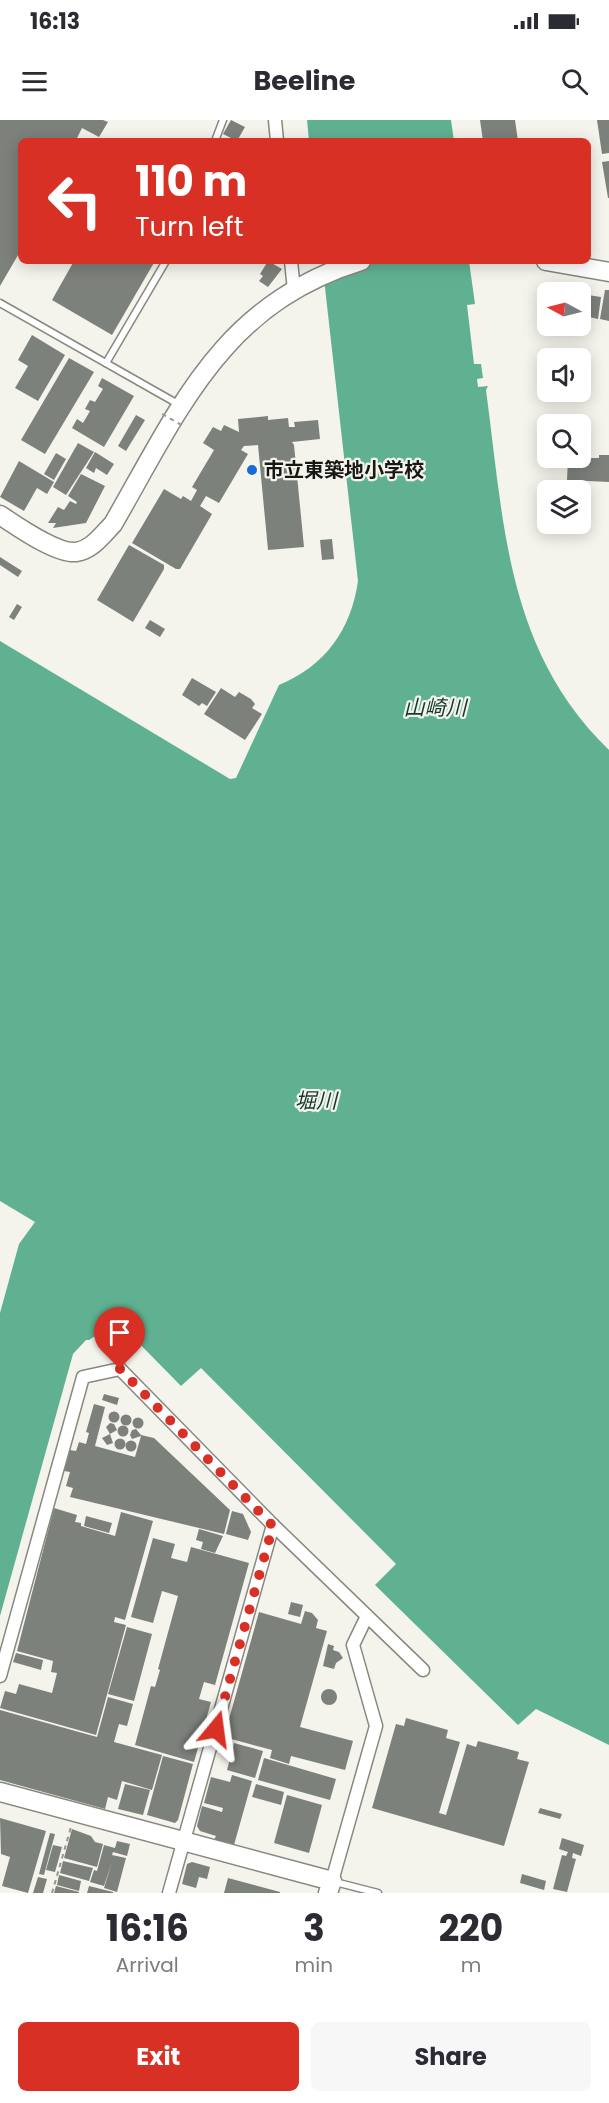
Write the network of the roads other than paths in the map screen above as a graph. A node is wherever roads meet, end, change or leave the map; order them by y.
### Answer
1 (223, 120) edge
2 (275, 120) edge
3 (216, 138) edge
4 (277, 138) edge
5 (164, 264) edge
6 (291, 264) edge
7 (353, 264) edge
8 (563, 264) edge
9 (609, 272) edge
10 (294, 290) junction
11 (0, 303) edge
12 (106, 363) junction
13 (182, 406) junction
14 (0, 515) edge
15 (273, 1526) junction
16 (367, 1616) junction
17 (423, 1670) dead end
18 (0, 1677) edge
19 (0, 1792) edge
20 (184, 1842) junction
21 (330, 1887) edge
22 (170, 1893) edge
23 (378, 1893) edge

1 - 3 lane
2 - 4 street
5 - 12 lane
6 - 10 street
7 - 10 street
8 - 9 street
10 - 13 street
11 - 12 lane
12 - 13 lane
13 - 14 street
15 - 16 street
15 - 18 street
15 - 20 street
16 - 17 street
16 - 21 street
19 - 20 street
20 - 21 street
20 - 22 street
21 - 23 lane

